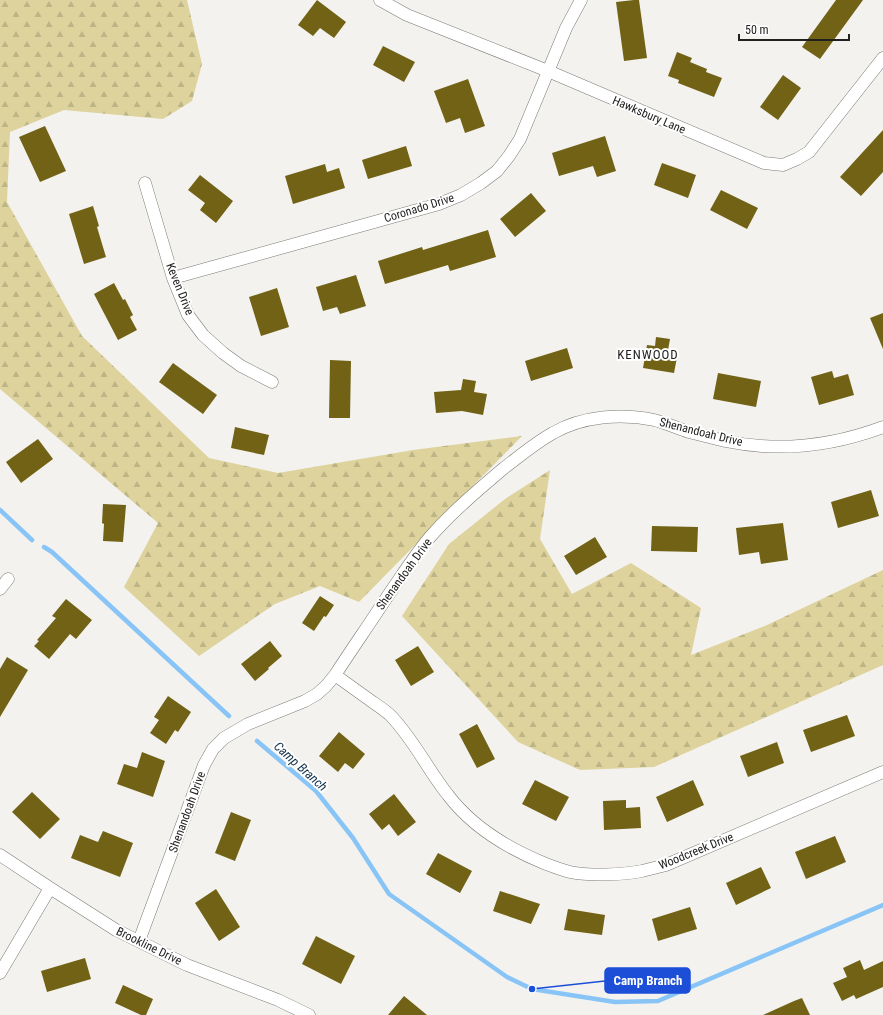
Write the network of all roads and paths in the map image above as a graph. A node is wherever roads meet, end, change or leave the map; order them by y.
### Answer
1 (380, 0) edge
2 (581, 0) edge
3 (883, 58) edge
4 (548, 71) junction
5 (145, 183) dead end
6 (173, 278) junction
7 (272, 382) dead end
8 (883, 427) edge
9 (8, 578) dead end
10 (0, 589) edge
11 (335, 675) junction
12 (883, 772) edge
13 (0, 855) edge
14 (50, 888) junction
15 (139, 942) junction
16 (0, 973) edge
17 (306, 1014) edge

1 - 4 street, Hawksbury Lane
2 - 4 street, Coronado Drive
3 - 4 street, Hawksbury Lane
4 - 6 street, Coronado Drive
5 - 6 street, Keven Drive
6 - 7 street, Keven Drive
8 - 11 street, Shenandoah Drive
9 - 10 street
11 - 12 street, Woodcreek Drive
11 - 15 street, Shenandoah Drive
13 - 14 street, Brookline Drive
14 - 15 street, Brookline Drive
14 - 16 street
15 - 17 street, Brookline Drive

